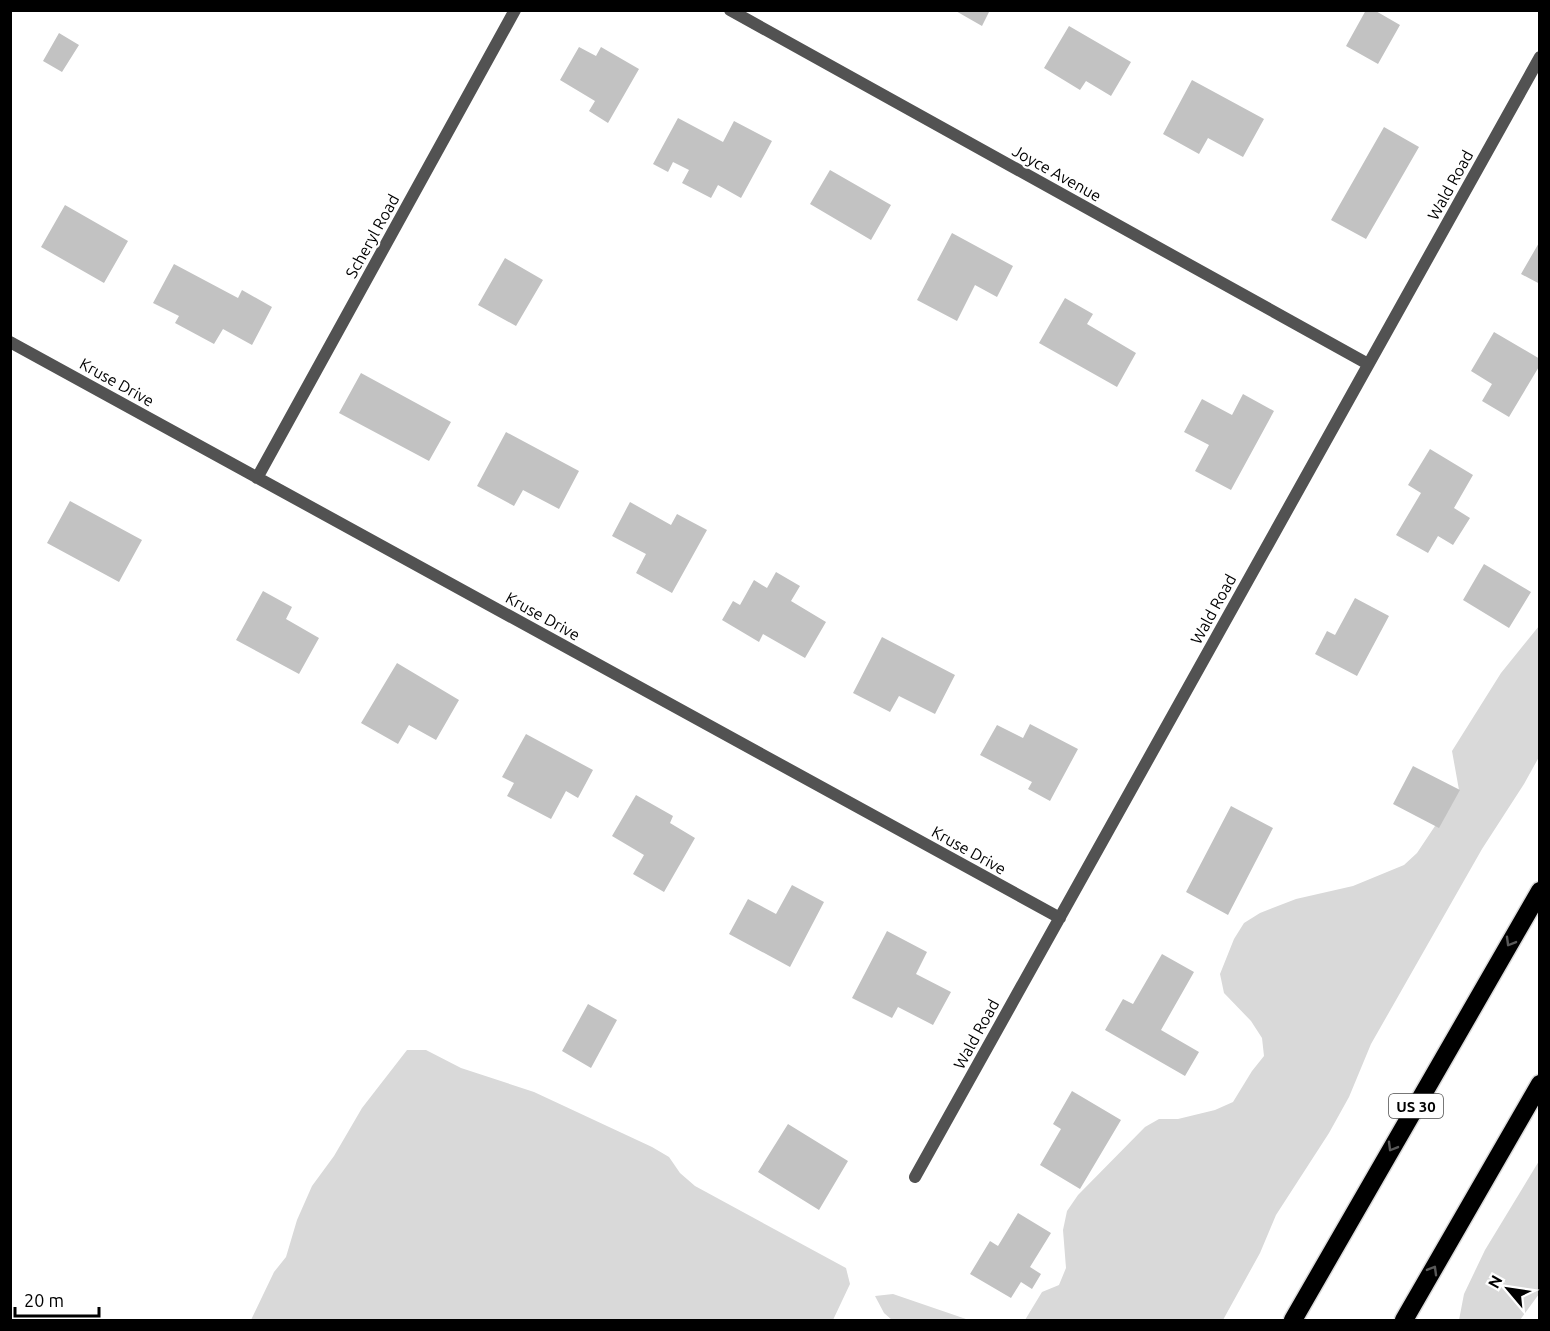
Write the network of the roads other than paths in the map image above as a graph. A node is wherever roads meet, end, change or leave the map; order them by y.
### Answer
1 (515, 10) edge
2 (730, 10) edge
3 (1539, 57) edge
4 (10, 342) edge
5 (1368, 364) junction
6 (257, 478) junction
7 (1539, 891) edge
8 (1060, 918) junction
9 (1539, 1084) edge
10 (915, 1177) dead end
11 (1293, 1320) edge
12 (1404, 1320) edge

1 - 6 street, Scheryl Road
2 - 5 street, Joyce Avenue
3 - 5 street, Wald Road
4 - 6 street, Kruse Drive
5 - 8 street, Wald Road
6 - 8 street, Kruse Drive
7 -> 11 highway, US 30
8 - 10 street, Wald Road
12 -> 9 highway

